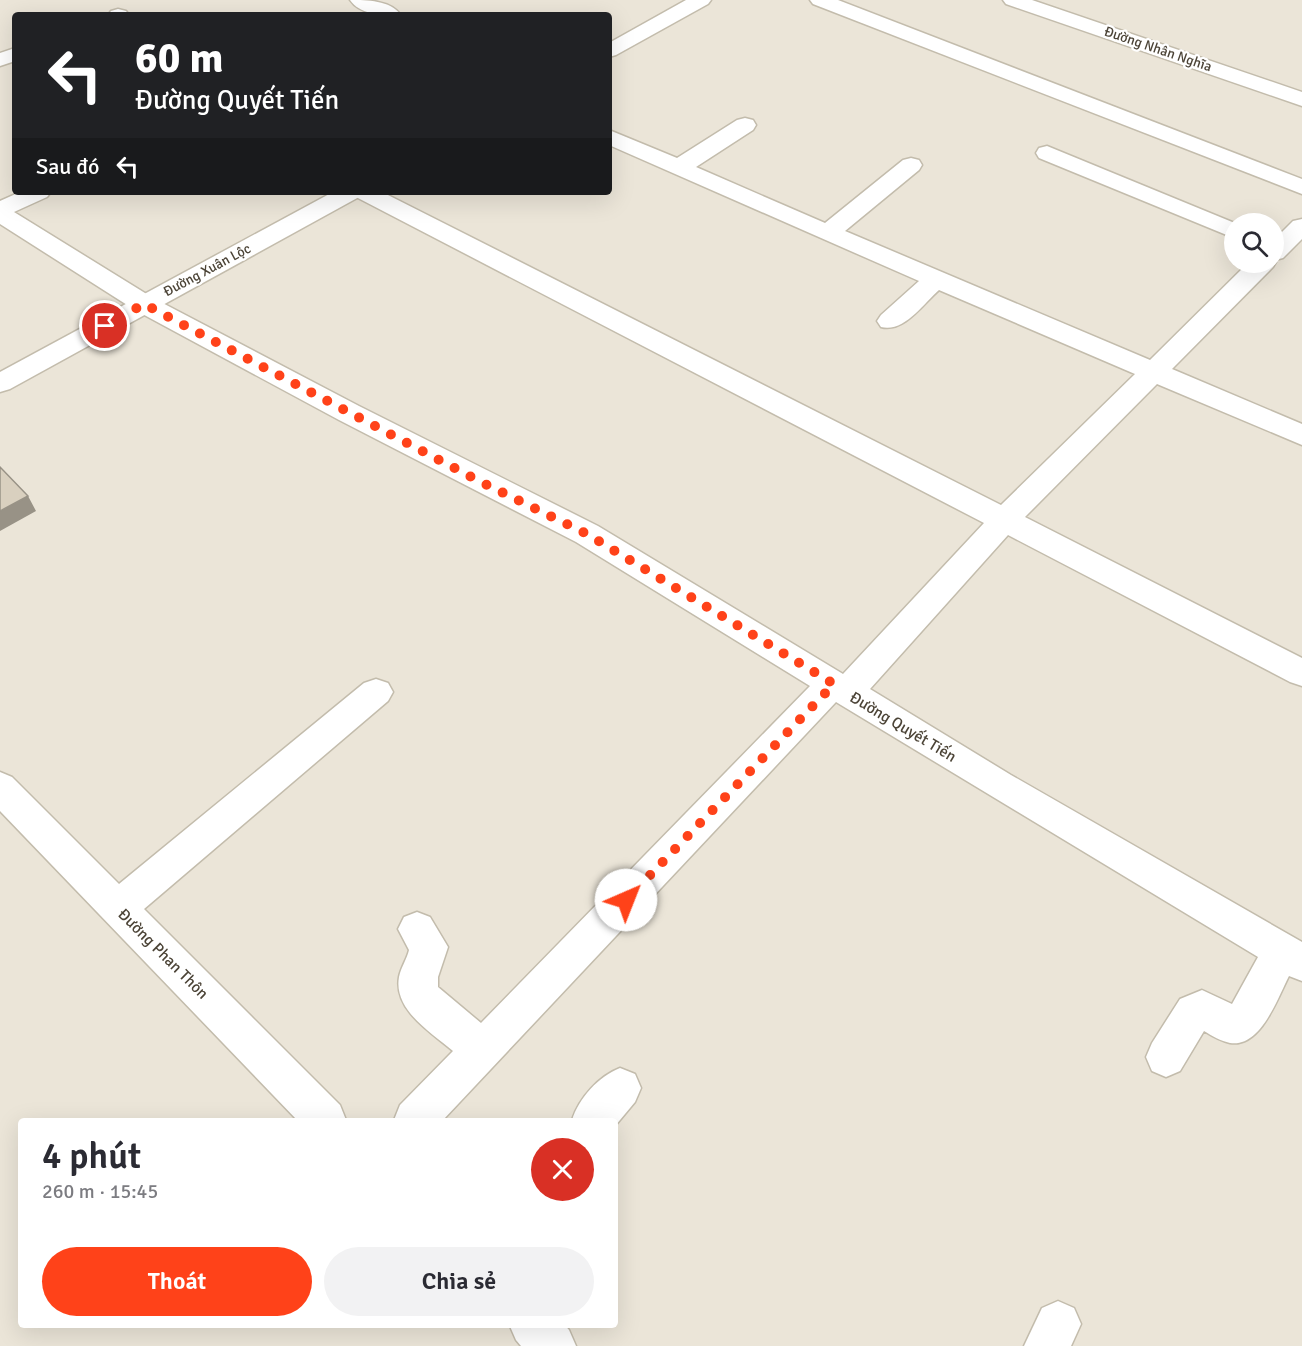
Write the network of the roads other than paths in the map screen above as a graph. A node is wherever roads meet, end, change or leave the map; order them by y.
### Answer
1 (360, 0) edge
2 (701, 0) edge
3 (820, 0) edge
4 (1013, 0) edge
5 (385, 12) edge
6 (612, 49) edge
7 (1302, 99) edge
8 (746, 125) dead end
9 (612, 138) edge
10 (1047, 153) dead end
11 (911, 165) dead end
12 (678, 168) junction
13 (1302, 187) edge
14 (33, 195) edge
15 (345, 195) edge
16 (370, 195) edge
17 (0, 212) edge
18 (1302, 225) edge
19 (1224, 227) edge
20 (828, 233) junction
21 (1284, 242) edge
22 (1252, 273) edge
23 (936, 279) junction
24 (144, 304) junction
25 (890, 321) dead end
26 (1154, 371) junction
27 (2, 378) edge
28 (1302, 435) edge
29 (1004, 520) junction
30 (1302, 673) edge
31 (840, 688) junction
32 (376, 692) dead end
33 (0, 787) edge
34 (118, 908) junction
35 (417, 929) dead end
36 (1292, 957) edge
37 (482, 1050) junction
38 (1166, 1057) dead end
39 (620, 1088) dead end
40 (323, 1118) edge
41 (417, 1118) edge
42 (594, 1118) edge
43 (536, 1328) edge
44 (553, 1346) edge

1 - 5 street
2 - 6 street
3 - 13 street
4 - 7 street, Đường Nhân Nghĩa
8 - 12 street
9 - 12 street
10 - 19 street
11 - 20 street
12 - 20 street
14 - 17 street
15 - 24 street, Đường Xuân Lộc
16 - 29 street
17 - 24 street, Đường Quyết Tiến
18 - 21 street
20 - 23 street
22 - 26 street
23 - 25 street
23 - 26 street
24 - 27 street, Đường Xuân Lộc
24 - 31 street, Đường Quyết Tiến
26 - 28 street
26 - 29 street
29 - 30 street
29 - 31 street
31 - 36 street, Đường Quyết Tiến
31 - 37 street
32 - 34 street
33 - 34 street, Đường Phan Thôn
34 - 40 street, Đường Phan Thôn
35 - 37 street
36 - 38 street
37 - 41 street
39 - 42 street
43 - 44 street

